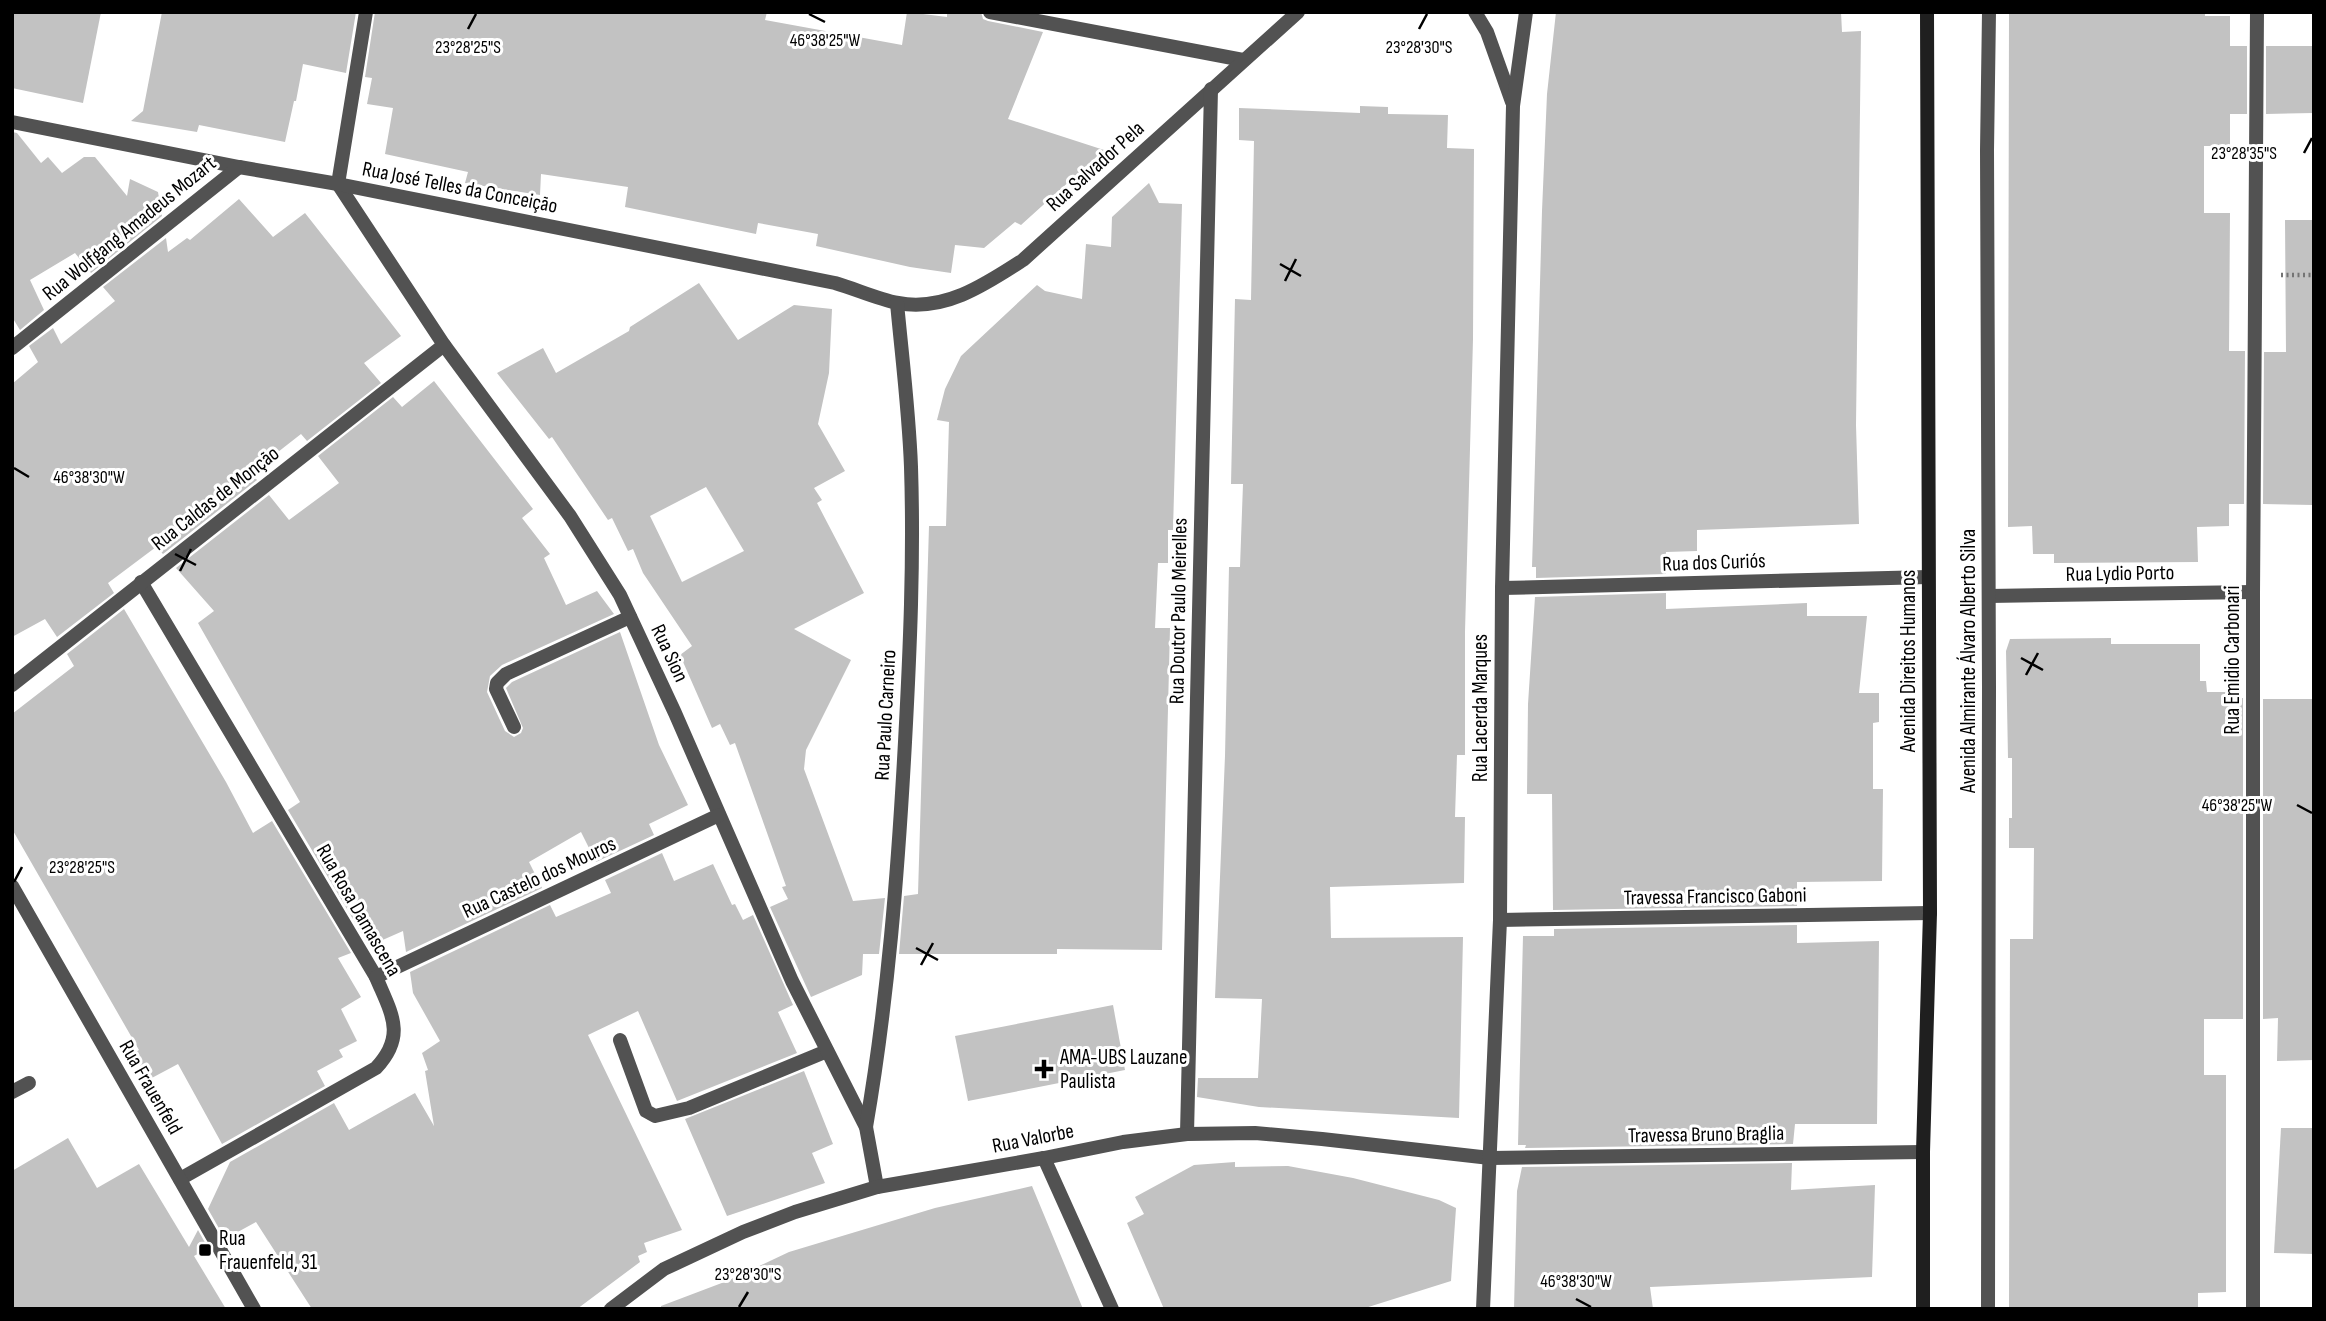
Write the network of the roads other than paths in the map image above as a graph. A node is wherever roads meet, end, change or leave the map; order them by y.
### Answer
1 (366, 12) edge
2 (990, 12) edge
3 (1298, 12) edge
4 (1475, 12) edge
5 (1526, 12) edge
6 (1927, 12) edge
7 (1989, 12) edge
8 (2257, 12) edge
9 (1243, 61) junction
10 (1211, 89) junction
11 (1513, 106) junction
12 (12, 122) edge
13 (239, 167) junction
14 (338, 184) junction
15 (897, 303) junction
16 (444, 345) junction
17 (12, 348) edge
18 (1928, 577) junction
19 (141, 582) junction
20 (1502, 589) junction
21 (2253, 592) junction
22 (1989, 597) junction
23 (630, 617) junction
24 (12, 685) edge
25 (514, 727) dead end
26 (719, 814) junction
27 (12, 886) edge
28 (1930, 913) junction
29 (1500, 920) junction
30 (376, 977) junction
31 (620, 1040) dead end
32 (827, 1051) junction
33 (29, 1083) dead end
34 (12, 1092) edge
35 (866, 1127) junction
36 (1188, 1134) junction
37 (1923, 1152) junction
38 (1044, 1158) junction
39 (1490, 1158) junction
40 (180, 1179) junction
41 (877, 1187) junction
42 (254, 1309) edge
43 (611, 1309) edge
44 (1112, 1309) edge
45 (1483, 1309) edge
46 (1923, 1309) edge
47 (1987, 1309) edge
48 (2253, 1309) edge

1 - 14 street
2 - 9 street
3 - 9 street, Rua Salvador Pela
4 - 11 street, Rua Lacerda Marques
5 - 11 street, Rua Lacerda Marques
6 - 18 main road, Avenida Direitos Humanos
7 - 22 street, Avenida Almirante Álvaro Alberto Silva
8 - 21 street, Rua Emidio Carbonari
9 - 10 street, Rua Salvador Pela
10 - 15 street, Rua Salvador Pela
10 - 36 street, Rua Doutor Paulo Meirelles
11 - 20 street, Rua Lacerda Marques
12 - 13 street, Rua José Telles da Conceição
13 - 14 street, Rua José Telles da Conceição
13 - 17 street, Rua Wolfgang Amadeus Mozart
14 - 15 street, Rua José Telles da Conceição
14 - 16 street, Rua Sion
15 - 35 street, Rua Paulo Carneiro
16 - 19 street, Rua Caldas de Monção
16 - 23 street, Rua Sion
18 - 20 street, Rua dos Curiós
18 - 28 main road, Avenida Direitos Humanos
19 - 24 street, Rua Caldas de Monção
19 - 30 street, Rua Rosa Damascena
20 - 29 street, Rua Lacerda Marques
21 - 22 street, Rua Lydio Porto
21 - 48 street, Rua Emidio Carbonari
22 - 47 street, Avenida Almirante Álvaro Alberto Silva
23 - 25 street
23 - 26 street, Rua Sion
26 - 30 street, Rua Castelo dos Mouros
26 - 32 street, Rua Sion
27 - 40 street, Rua Frauenfeld
28 - 29 street, Travessa Francisco Gaboni
28 - 37 main road, Avenida Direitos Humanos
29 - 39 street, Rua Lacerda Marques
30 - 40 street, Rua Rosa Damascena
31 - 32 street
32 - 35 street, Rua Sion
33 - 34 street
35 - 41 street, Rua Sion
36 - 38 street, Rua Valorbe
36 - 39 street, Rua Valorbe
37 - 39 street, Travessa Bruno Braglia
37 - 46 main road, Avenida Direitos Humanos
38 - 41 street, Rua Valorbe
38 - 44 street
39 - 45 street, Rua Lacerda Marques
40 - 42 street, Rua Frauenfeld
41 - 43 street, Rua Valorbe

